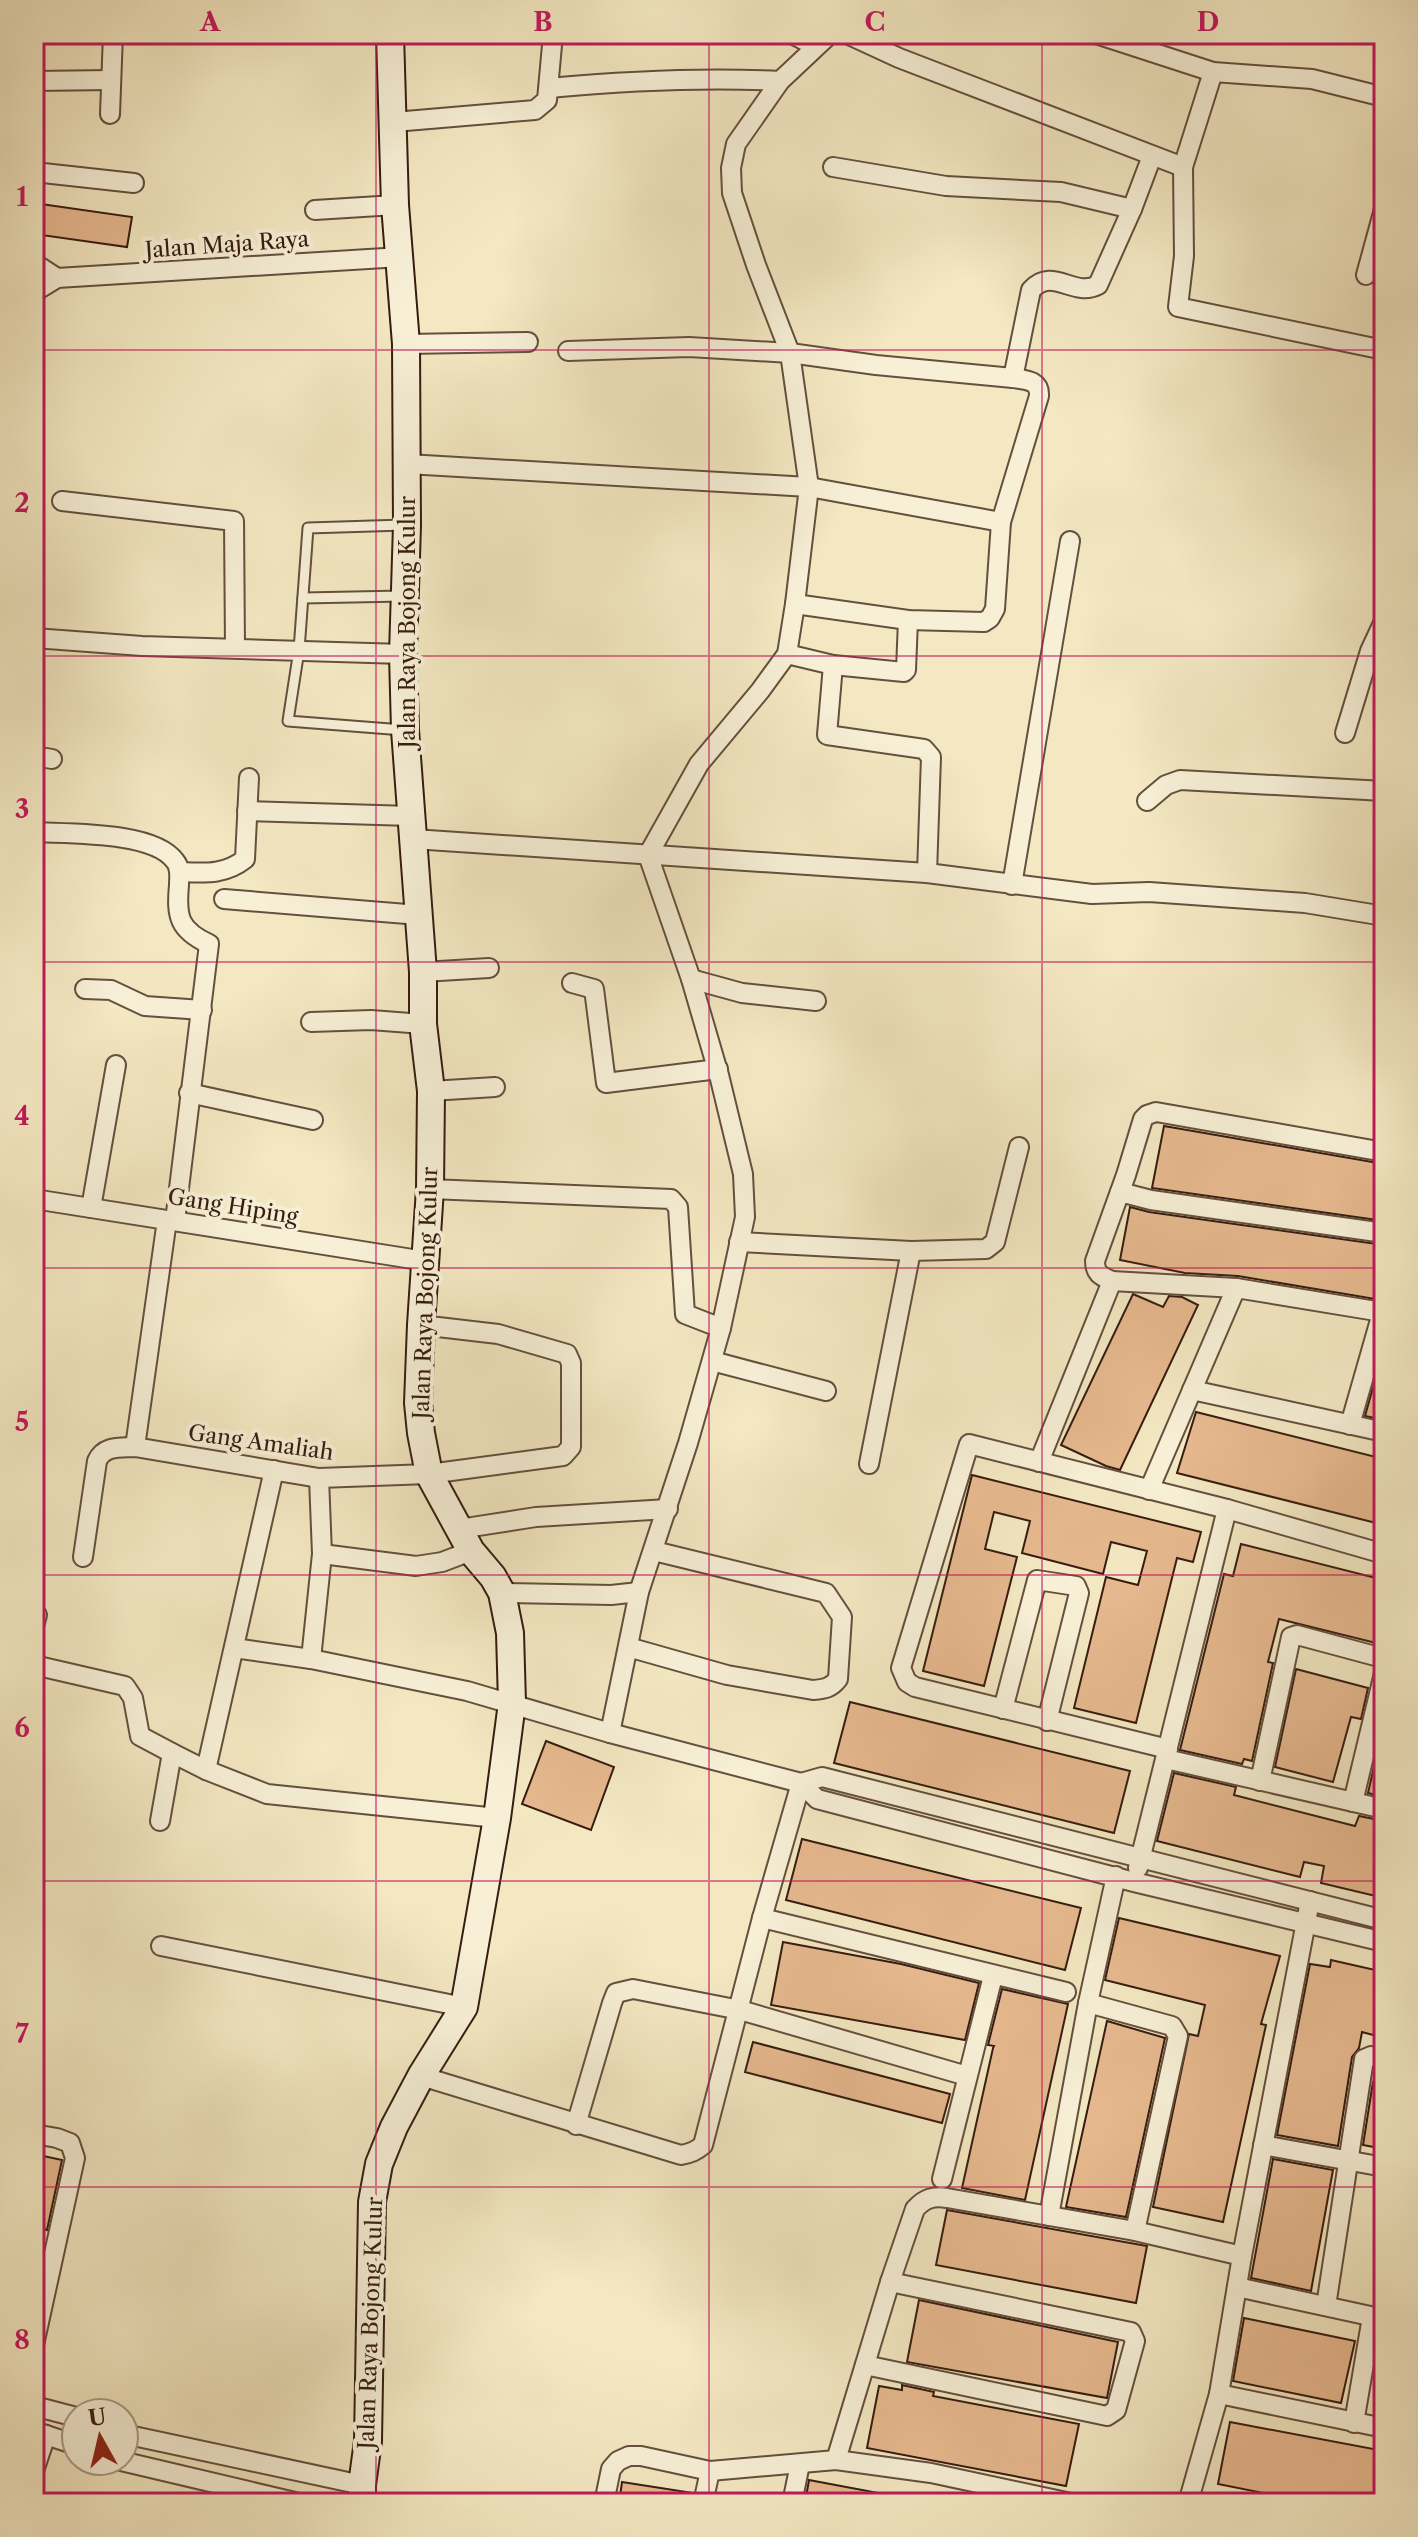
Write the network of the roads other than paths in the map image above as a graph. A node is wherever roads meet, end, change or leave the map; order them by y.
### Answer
1 (113, 34) edge
2 (390, 34) edge
3 (553, 34) edge
4 (792, 34) edge
5 (847, 34) edge
6 (1098, 34) edge
7 (823, 40) edge
8 (1213, 72) junction
9 (111, 80) junction
10 (34, 81) edge
11 (780, 81) junction
12 (549, 88) junction
13 (1384, 97) edge
14 (110, 114) dead end
15 (394, 122) junction
16 (1152, 156) junction
17 (833, 167) dead end
18 (1183, 167) junction
19 (34, 172) edge
20 (134, 183) dead end
21 (395, 205) junction
22 (1132, 209) junction
23 (1384, 209) edge
24 (315, 210) dead end
25 (401, 257) junction
26 (34, 263) edge
27 (1366, 275) dead end
28 (57, 278) junction
29 (34, 292) edge
30 (528, 342) dead end
31 (406, 344) junction
32 (1384, 350) edge
33 (568, 351) dead end
34 (790, 353) junction
35 (1013, 378) junction
36 (407, 464) junction
37 (809, 487) junction
38 (62, 501) dead end
39 (1001, 522) junction
40 (407, 525) junction
41 (1070, 541) dead end
42 (406, 596) junction
43 (303, 598) junction
44 (795, 604) junction
45 (908, 620) junction
46 (1384, 621) edge
47 (34, 638) edge
48 (235, 648) junction
49 (299, 650) junction
50 (403, 654) junction
51 (787, 654) junction
52 (833, 665) junction
53 (405, 730) junction
54 (1345, 733) dead end
55 (249, 778) dead end
56 (1384, 791) edge
57 (1147, 801) dead end
58 (247, 811) junction
59 (412, 827) junction
60 (34, 832) edge
61 (648, 855) junction
62 (180, 872) junction
63 (927, 873) junction
64 (1012, 885) junction
65 (224, 899) dead end
66 (419, 915) junction
67 (1384, 916) edge
68 (489, 968) dead end
69 (423, 972) junction
70 (691, 979) junction
71 (572, 983) dead end
72 (85, 989) dead end
73 (816, 1001) dead end
74 (202, 1010) junction
75 (311, 1022) dead end
76 (423, 1024) junction
77 (116, 1065) dead end
78 (718, 1069) junction
79 (495, 1087) dead end
80 (431, 1091) junction
81 (189, 1093) junction
82 (313, 1120) dead end
83 (1019, 1147) dead end
84 (1384, 1152) edge
85 (430, 1189) junction
86 (1120, 1192) junction
87 (34, 1199) edge
88 (91, 1208) junction
89 (171, 1221) junction
90 (1384, 1233) edge
91 (739, 1242) junction
92 (911, 1251) junction
93 (425, 1261) junction
94 (1112, 1281) junction
95 (1236, 1288) junction
96 (1383, 1309) edge
97 (421, 1325) junction
98 (721, 1328) junction
99 (712, 1361) junction
100 (1192, 1390) junction
101 (826, 1391) dead end
102 (1350, 1425) junction
103 (1384, 1432) edge
104 (135, 1447) junction
105 (1039, 1462) junction
106 (869, 1464) dead end
107 (274, 1470) junction
108 (429, 1474) junction
109 (319, 1478) junction
110 (1149, 1490) junction
111 (668, 1509) junction
112 (1227, 1509) junction
113 (465, 1540) junction
114 (654, 1551) junction
115 (322, 1554) junction
116 (1384, 1554) edge
117 (83, 1557) dead end
118 (639, 1592) junction
119 (502, 1593) junction
120 (628, 1647) junction
121 (234, 1648) junction
122 (311, 1659) junction
123 (1384, 1660) edge
124 (34, 1665) edge
125 (1384, 1673) edge
126 (512, 1703) junction
127 (1003, 1709) junction
128 (1047, 1721) junction
129 (610, 1733) junction
130 (172, 1753) junction
131 (1167, 1754) junction
132 (206, 1770) junction
133 (1260, 1781) junction
134 (801, 1783) junction
135 (1353, 1802) junction
136 (1384, 1809) edge
137 (497, 1818) junction
138 (160, 1821) dead end
139 (1142, 1857) junction
140 (1116, 1876) junction
141 (1134, 1882) junction
142 (1310, 1901) junction
143 (762, 1918) junction
144 (1384, 1920) edge
145 (1306, 1921) junction
146 (1384, 1942) edge
147 (161, 1946) dead end
148 (993, 1976) junction
149 (1066, 1992) dead end
150 (1088, 2003) junction
151 (464, 2007) junction
152 (740, 2010) junction
153 (1384, 2059) edge
154 (421, 2076) junction
155 (967, 2076) junction
156 (576, 2125) junction
157 (34, 2134) edge
158 (1263, 2145) junction
159 (1348, 2161) junction
160 (1384, 2167) edge
161 (942, 2179) dead end
162 (1049, 2216) junction
163 (1135, 2231) junction
164 (34, 2256) edge
165 (1242, 2256) junction
166 (54, 2260) junction
167 (890, 2282) junction
168 (1237, 2287) junction
169 (1326, 2306) junction
170 (1378, 2318) edge
171 (34, 2345) edge
172 (865, 2365) junction
173 (1219, 2394) junction
174 (34, 2406) edge
175 (60, 2413) edge
176 (1354, 2423) junction
177 (1384, 2428) edge
178 (40, 2433) edge
179 (140, 2438) edge
180 (60, 2440) edge
181 (836, 2460) junction
182 (800, 2464) junction
183 (140, 2465) edge
184 (34, 2471) edge
185 (710, 2471) junction
186 (362, 2494) edge
187 (299, 2503) edge
188 (604, 2503) edge
189 (703, 2503) edge
190 (792, 2503) edge
191 (1071, 2503) edge
192 (1188, 2503) edge

1 - 9 street
2 - 15 main road, Jalan Raya Bojong Kulur
3 - 12 street
4 - 7 street
5 - 16 street
6 - 8 street
7 - 11 street
8 - 13 street
8 - 18 street
9 - 10 street
9 - 14 street
11 - 12 street
11 - 34 street
12 - 15 street
15 - 21 main road, Jalan Raya Bojong Kulur
16 - 18 street
16 - 22 street
17 - 22 street
18 - 32 street
19 - 20 street
21 - 24 street
21 - 25 main road, Jalan Raya Bojong Kulur
22 - 35 street
23 - 27 street
25 - 28 street, Jalan Maja Raya
25 - 31 main road, Jalan Raya Bojong Kulur
26 - 28 street
28 - 29 street
30 - 31 street
31 - 36 main road, Jalan Raya Bojong Kulur
33 - 34 street
34 - 35 street
34 - 37 street
35 - 39 street
36 - 37 street
36 - 40 main road, Jalan Raya Bojong Kulur
37 - 39 street
37 - 44 street
38 - 48 street
39 - 45 street
40 - 42 main road, Jalan Raya Bojong Kulur
40 - 43 lane
41 - 64 street
42 - 43 lane
42 - 50 main road, Jalan Raya Bojong Kulur
43 - 49 lane
44 - 45 street
44 - 51 street
45 - 52 street
46 - 54 street
47 - 48 street
48 - 49 street
49 - 50 street
49 - 53 lane
50 - 53 main road, Jalan Raya Bojong Kulur
51 - 52 street
51 - 61 street
52 - 63 street
53 - 59 main road, Jalan Raya Bojong Kulur
55 - 58 street
56 - 57 street
58 - 59 street
58 - 62 street
59 - 61 street
59 - 66 main road, Jalan Raya Bojong Kulur
60 - 62 street
61 - 63 street
61 - 70 street
62 - 74 street
63 - 64 street
64 - 67 street
65 - 66 street
66 - 69 main road, Jalan Raya Bojong Kulur
68 - 69 street
69 - 76 main road, Jalan Raya Bojong Kulur
70 - 73 street
70 - 78 street
71 - 78 street
72 - 74 street
74 - 81 street
75 - 76 street
76 - 80 main road, Jalan Raya Bojong Kulur
77 - 88 street
78 - 91 street
79 - 80 street
80 - 85 main road, Jalan Raya Bojong Kulur
81 - 82 street
81 - 89 street
83 - 92 street
84 - 86 street
85 - 93 main road, Jalan Raya Bojong Kulur
85 - 98 street
86 - 90 street
86 - 94 street
87 - 88 street, Gang Hiping
88 - 89 street, Gang Hiping
89 - 93 street, Gang Hiping
89 - 104 street
91 - 92 street
91 - 98 street
92 - 106 street
93 - 97 main road, Jalan Raya Bojong Kulur
94 - 95 street
94 - 105 street
95 - 96 street
95 - 100 street
96 - 102 street
97 - 108 main road, Jalan Raya Bojong Kulur
97 - 108 street, Gang Amaliah
98 - 99 street
99 - 101 street
99 - 111 street
100 - 102 street
100 - 110 street
102 - 103 street
104 - 107 street, Gang Amaliah
104 - 117 street
105 - 110 street
105 - 127 street
107 - 109 street, Gang Amaliah
107 - 121 street
108 - 109 street, Gang Amaliah
108 - 113 main road, Jalan Raya Bojong Kulur
109 - 115 street
110 - 112 street
111 - 113 street
111 - 114 street
112 - 116 street
112 - 131 street
113 - 115 street
113 - 119 main road, Jalan Raya Bojong Kulur
114 - 118 street
114 - 120 street
115 - 122 street
118 - 119 street
118 - 120 street
119 - 126 main road, Jalan Raya Bojong Kulur
120 - 129 street
121 - 122 street
121 - 132 street
122 - 126 street
123 - 133 street
124 - 130 street
125 - 135 street
126 - 129 street
126 - 137 main road, Jalan Raya Bojong Kulur
127 - 128 street
127 - 128 street
128 - 131 street
129 - 134 street
130 - 132 street
130 - 138 street
131 - 133 street
131 - 139 street
132 - 137 street
133 - 135 street
134 - 139 street
134 - 140 street
134 - 143 street
135 - 136 street
137 - 151 main road, Jalan Raya Bojong Kulur
139 - 141 street
139 - 142 street
140 - 141 street
140 - 150 street
141 - 145 street
142 - 144 street
142 - 145 street
143 - 148 street
143 - 152 street
145 - 146 street
145 - 158 street
147 - 151 street
148 - 149 street
148 - 155 street
150 - 162 street
150 - 163 street
151 - 154 main road, Jalan Raya Bojong Kulur
152 - 155 street
152 - 156 street
152 - 156 street
153 - 159 street
154 - 156 street
154 - 186 main road, Jalan Raya Bojong Kulur
155 - 161 street
157 - 166 street
158 - 159 street
158 - 165 street
159 - 160 street
159 - 169 street
162 - 163 street
162 - 167 street
163 - 165 street
164 - 166 street
165 - 168 street
166 - 171 street
167 - 172 street
167 - 172 street
168 - 169 street
168 - 173 street
169 - 170 street
170 - 176 street
172 - 181 street
173 - 176 street
173 - 192 street
174 - 175 street
176 - 177 street
178 - 180 street
178 - 184 street
179 - 186 street
181 - 182 street
181 - 191 street
182 - 185 street
182 - 190 street
183 - 187 street
185 - 188 street
185 - 189 street

